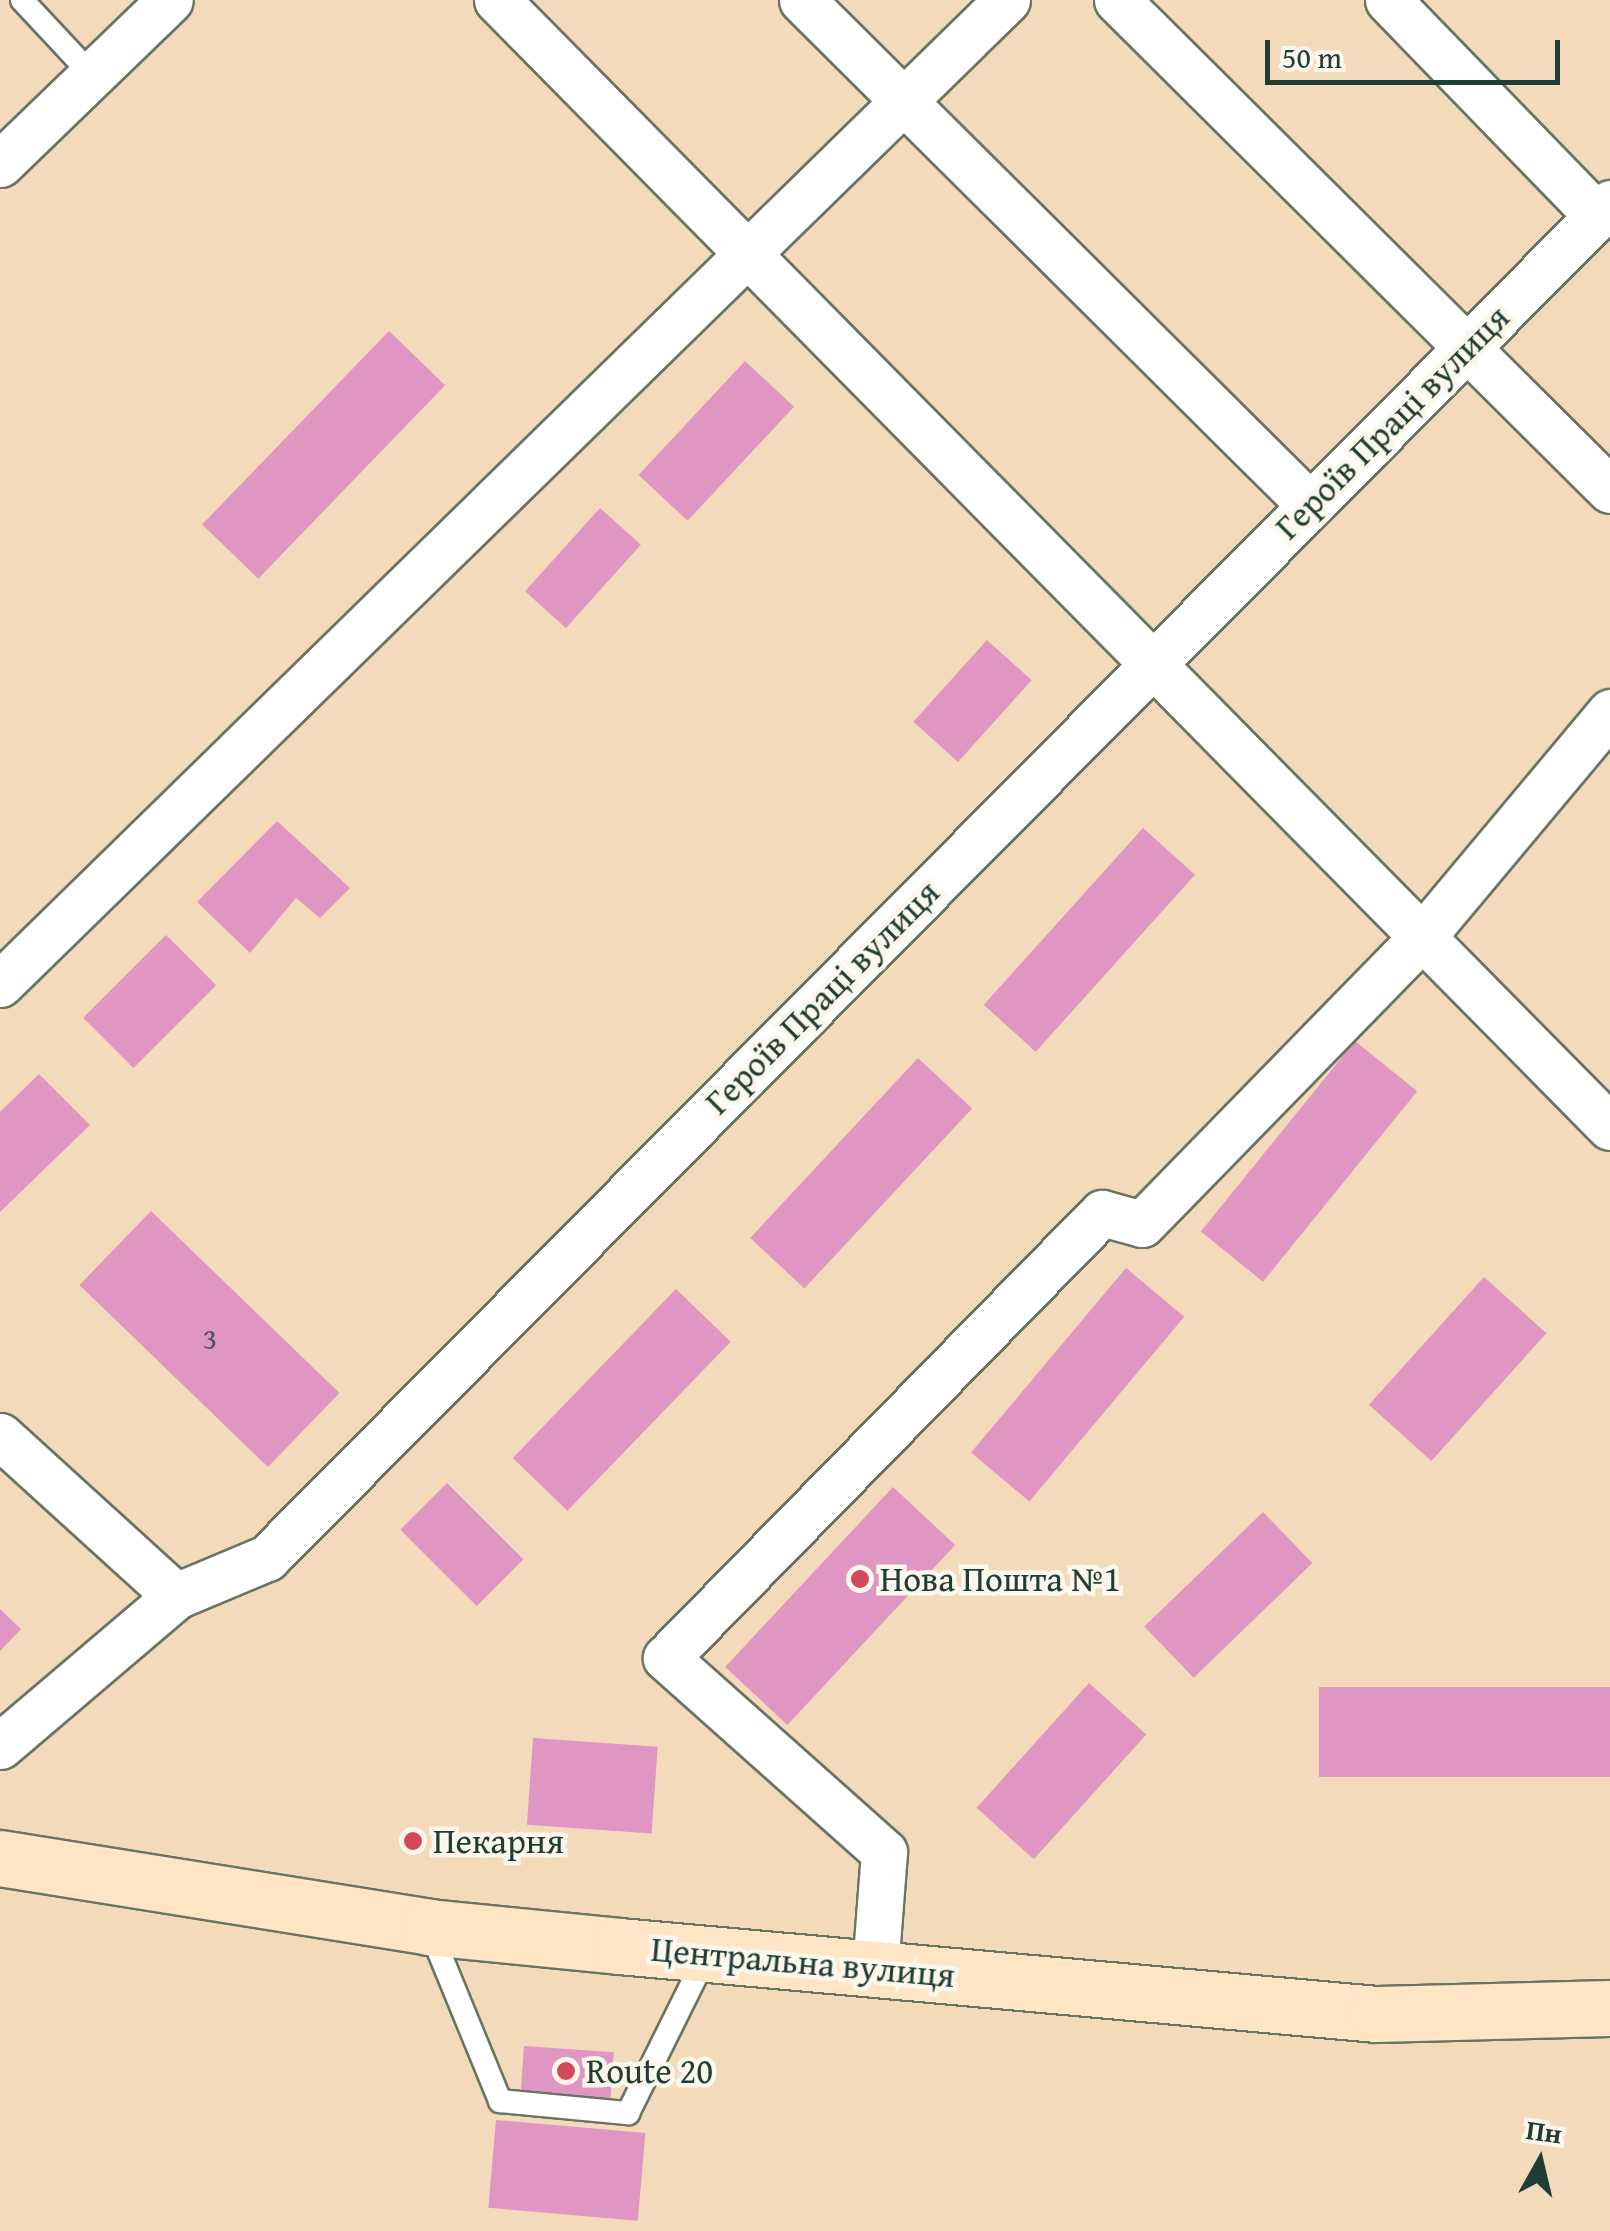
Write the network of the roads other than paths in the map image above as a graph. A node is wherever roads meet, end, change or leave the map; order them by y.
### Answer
1 (22, 0) edge
2 (170, 0) edge
3 (497, 0) edge
4 (802, 0) edge
5 (1007, 0) edge
6 (1117, 0) edge
7 (1388, 0) edge
8 (92, 75) junction
9 (904, 101) junction
10 (0, 164) edge
11 (1603, 210) edge
12 (748, 253) junction
13 (1465, 350) junction
14 (1610, 490) edge
15 (1310, 505) junction
16 (1154, 662) junction
17 (1610, 712) edge
18 (1423, 936) junction
19 (0, 984) edge
20 (1610, 1126) edge
21 (0, 1436) edge
22 (176, 1596) junction
23 (0, 1746) edge
24 (0, 1858) edge
25 (429, 1927) junction
26 (707, 1954) junction
27 (876, 1969) junction
28 (1610, 2008) edge

1 - 8 lane
2 - 8 street
3 - 12 street
4 - 9 street
5 - 9 street
6 - 13 street
7 - 11 street
8 - 10 street
9 - 12 street
9 - 15 street
11 - 13 street, Героїв Праці вулиця
12 - 16 street
12 - 19 street
13 - 14 street
13 - 15 street, Героїв Праці вулиця
15 - 16 street, Героїв Праці вулиця
16 - 18 street
16 - 22 street, Героїв Праці вулиця
17 - 18 street
18 - 20 street
18 - 27 street
21 - 22 street
22 - 23 street, Героїв Праці вулиця
24 - 25 main road, Центральна вулиця
25 - 26 main road, Центральна вулиця
25 - 26 lane
26 - 27 main road, Центральна вулиця
27 - 28 main road, Центральна вулиця

